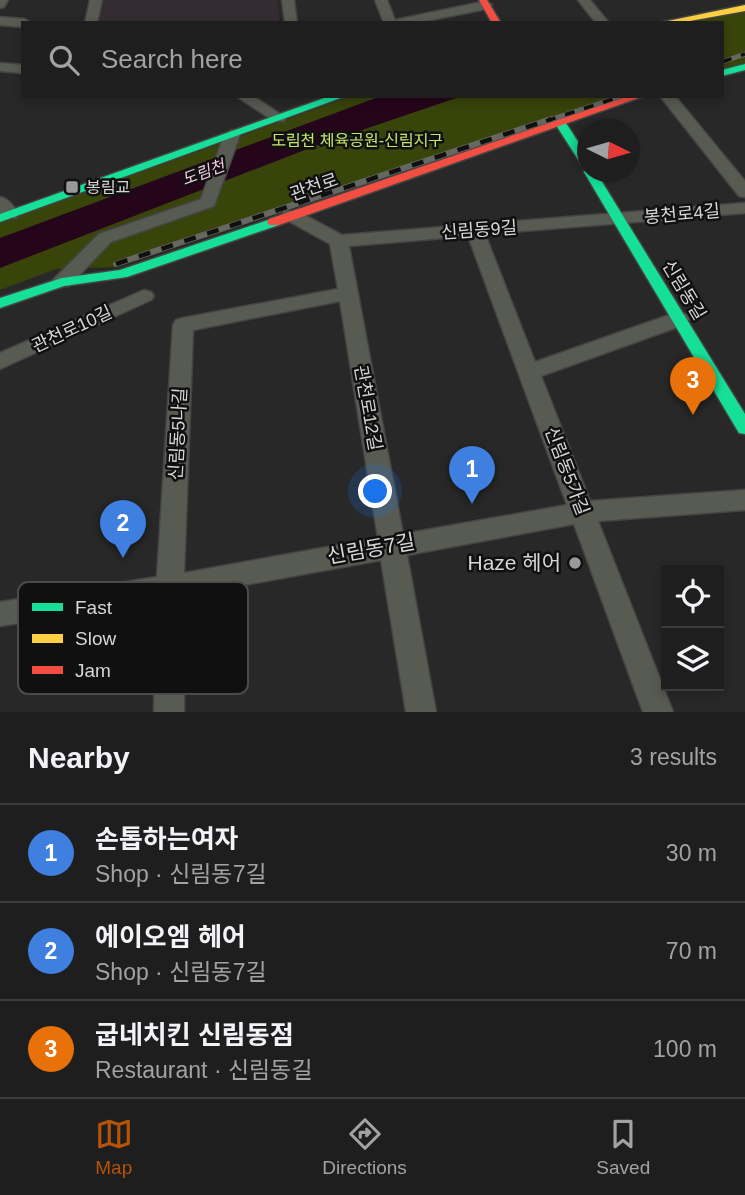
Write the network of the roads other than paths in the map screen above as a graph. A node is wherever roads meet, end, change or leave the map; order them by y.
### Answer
1 (96, 0) edge
2 (288, 0) edge
3 (381, 0) edge
4 (584, 0) edge
5 (485, 2) edge
6 (745, 8) edge
7 (91, 21) edge
8 (291, 21) edge
9 (389, 21) edge
10 (404, 21) edge
11 (497, 21) edge
12 (601, 21) edge
13 (673, 21) edge
14 (0, 22) edge
15 (21, 23) edge
16 (0, 67) edge
17 (745, 67) edge
18 (21, 69) edge
19 (724, 72) edge
20 (246, 98) edge
21 (335, 98) edge
22 (633, 98) edge
23 (669, 98) edge
24 (279, 118) junction
25 (560, 122) junction
26 (232, 135) junction
27 (577, 150) edge
28 (597, 182) edge
29 (745, 192) edge
30 (745, 208) edge
31 (3, 212) edge
32 (291, 215) junction
33 (619, 219) junction
34 (475, 231) junction
35 (339, 241) junction
36 (62, 282) junction
37 (348, 293) junction
38 (145, 296) dead end
39 (0, 303) edge
40 (679, 319) junction
41 (0, 362) edge
42 (529, 372) junction
43 (745, 428) edge
44 (745, 500) edge
45 (583, 512) junction
46 (393, 545) junction
47 (170, 582) edge
48 (197, 582) edge
49 (18, 611) edge
50 (0, 614) edge
51 (169, 694) edge
52 (169, 712) edge
53 (421, 712) edge
54 (657, 712) edge

1 - 7 street
2 - 8 street
3 - 9 street
4 - 12 street
5 - 10 street
5 - 11 street
6 - 13 street
14 - 15 street
16 - 18 street
17 - 19 street
20 - 24 street
21 - 24 street
22 - 25 street, 관천로
23 - 29 street
24 - 26 street
25 - 27 street, 신림동길
25 - 32 street, 관천로
26 - 31 street
26 - 36 street
28 - 33 street, 신림동길
30 - 33 street, 봉천로4길
32 - 35 street
32 - 36 street, 관천로
33 - 34 street, 신림동9길
33 - 40 street, 신림동길
34 - 35 street, 신림동9길
34 - 42 street, 신림동5가길
35 - 37 street, 관천로12길
36 - 39 street, 관천로
37 - 46 street, 관천로12길
37 - 47 street, 신림동5나길
38 - 41 street, 관천로10길
40 - 42 street
40 - 43 street, 신림동길
42 - 45 street, 신림동5가길
44 - 45 street, 신림동7길
45 - 46 street, 신림동7길
45 - 54 street, 신림동5가길
46 - 48 street, 신림동7길
46 - 53 street, 관천로12길
49 - 50 street, 신림동7길
51 - 52 street, 신림동5나길

